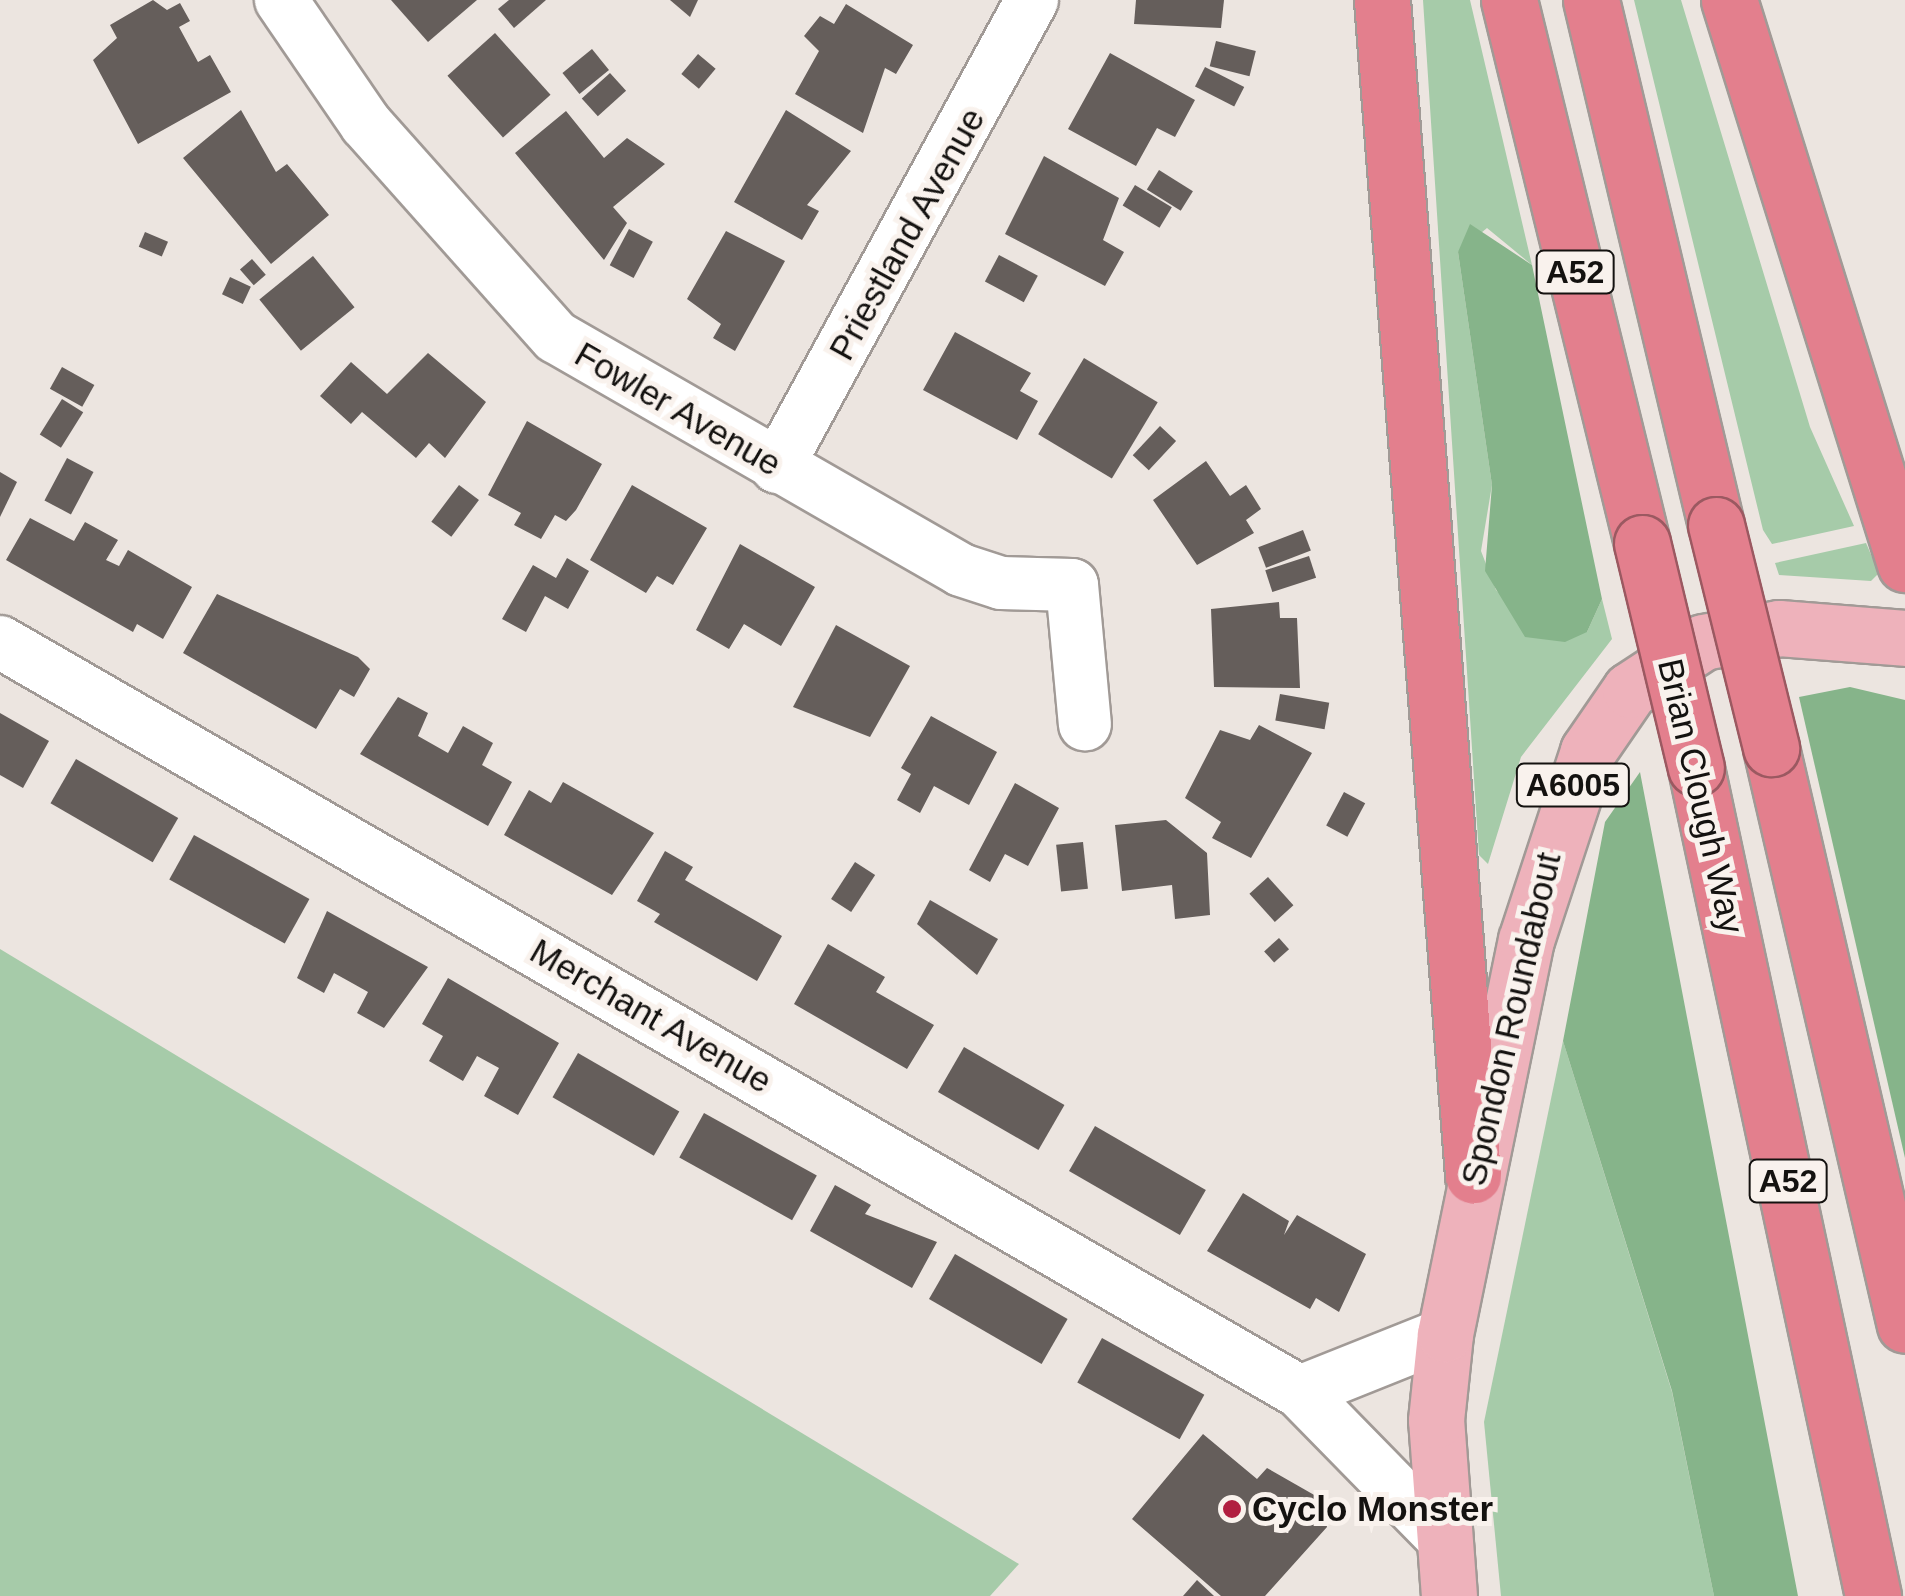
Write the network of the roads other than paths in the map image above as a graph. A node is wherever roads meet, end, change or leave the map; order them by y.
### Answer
1 (281, 0) edge
2 (1032, 0) edge
3 (1382, 0) edge
4 (1510, 0) edge
5 (1591, 0) edge
6 (1729, 0) edge
7 (778, 466) junction
8 (1905, 564) edge
9 (1905, 638) edge
10 (0, 642) edge
11 (1085, 724) dead end
12 (1473, 1175) junction
13 (1905, 1326) edge
14 (1446, 1334) junction
15 (1300, 1392) junction
16 (1442, 1536) junction
17 (1449, 1596) edge
18 (1873, 1596) edge

1 - 7 street, Fowler Avenue
2 - 7 street, Priestland Avenue
3 - 12 highway
4 - 18 highway, Brian Clough Way / A52, bridge
5 - 13 highway, A52, bridge
6 - 8 highway
7 - 11 street, Fowler Avenue
9 - 12 main road, Spondon Roundabout / A6005
10 - 15 street, Merchant Avenue
12 - 14 main road, Spondon Roundabout / A6005
14 - 15 street
14 - 16 main road, Spondon Roundabout / A6005
15 - 16 street, Merchant Avenue
16 - 17 main road, Spondon Roundabout / A6005

